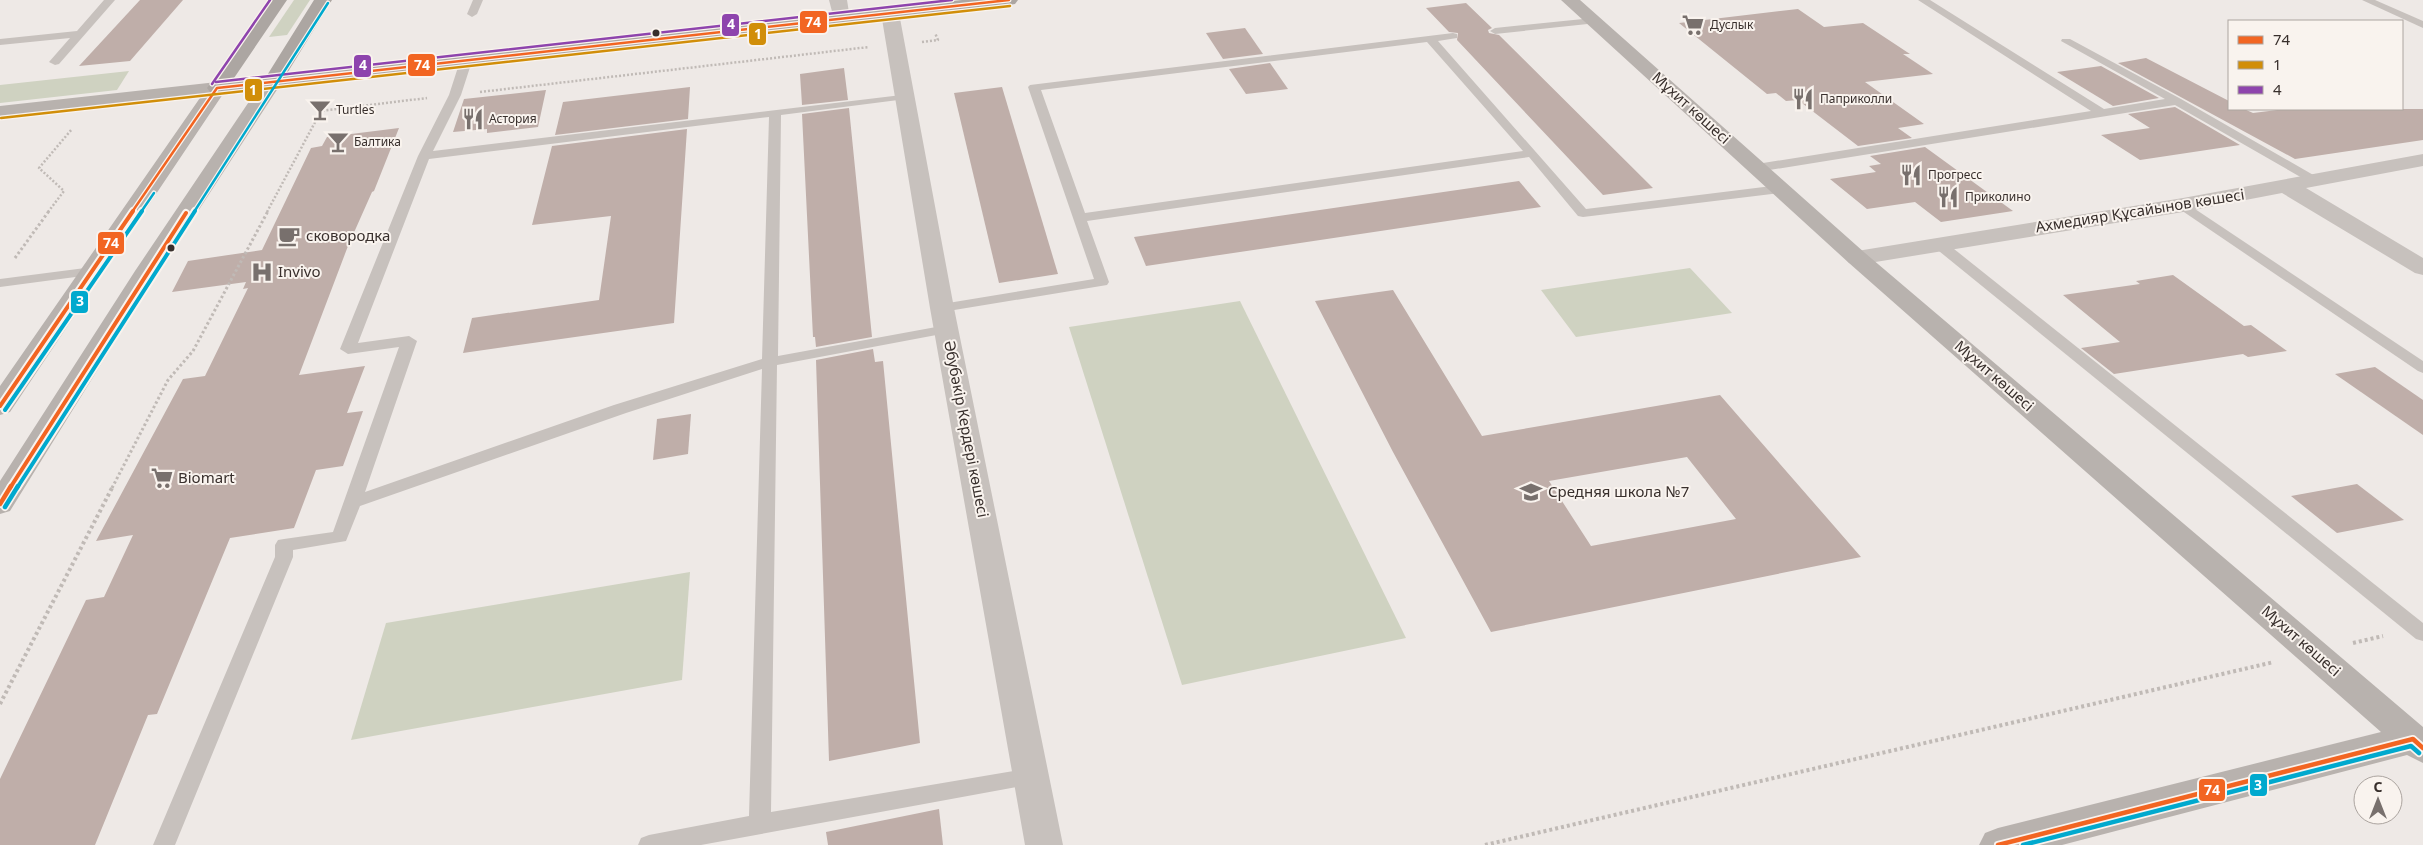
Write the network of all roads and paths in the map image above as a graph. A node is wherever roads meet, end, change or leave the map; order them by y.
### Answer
1 (110, 0) edge
2 (278, 0) edge
3 (324, 0) edge
4 (478, 0) edge
5 (838, 0) edge
6 (1009, 0) edge
7 (1570, 0) edge
8 (1923, 0) edge
9 (2367, 0) edge
10 (890, 13) junction
11 (472, 14) dead end
12 (841, 19) junction
13 (1593, 20) junction
14 (2423, 25) edge
15 (1495, 31) dead end
16 (79, 34) junction
17 (1454, 36) dead end
18 (1430, 39) junction
19 (2066, 41) dead end
20 (0, 42) edge
21 (466, 60) junction
22 (55, 62) dead end
23 (272, 82) junction
24 (218, 88) junction
25 (906, 96) junction
26 (2177, 100) junction
27 (0, 112) edge
28 (2102, 113) junction
29 (775, 114) junction
30 (72, 128) dead end
31 (1532, 153) junction
32 (424, 156) junction
33 (2423, 160) edge
34 (1757, 168) junction
35 (2316, 180) junction
36 (2286, 186) junction
37 (1780, 189) junction
38 (2183, 205) junction
39 (1080, 218) junction
40 (1939, 244) junction
41 (1857, 258) junction
42 (12, 263) dead end
43 (2423, 268) edge
44 (93, 271) junction
45 (0, 283) edge
46 (944, 318) junction
47 (768, 362) junction
48 (2423, 368) edge
49 (0, 406) edge
50 (353, 502) junction
51 (0, 504) edge
52 (2419, 631) edge
53 (2315, 652) junction
54 (2420, 741) edge
55 (1031, 777) junction
56 (760, 824) junction
57 (164, 845) edge
58 (649, 845) edge
59 (1044, 845) edge
60 (1485, 845) edge
61 (1998, 845) edge

1 - 16 lane
2 - 24 main road
3 - 23 main road
4 - 11 lane
5 - 12 street
6 - 10 main road
7 - 13 street, Мұхит көшесі
8 - 28 lane
9 - 14 lane
10 - 12 main road
10 - 25 street, Әбубәкір Кердері көшесі
12 - 21 main road
13 - 15 lane
13 - 34 street, Мұхит көшесі
16 - 20 lane
16 - 22 lane
17 - 18 lane
18 - 31 lane
18 - 39 lane
19 - 26 lane
21 - 23 main road
21 - 32 lane
23 - 24 main road
23 - 51 street
24 - 27 street
24 - 44 street
25 - 29 lane
25 - 46 street, Әбубәкір Кердері көшесі
26 - 28 lane
26 - 35 lane
28 - 34 lane
29 - 32 lane
29 - 47 lane
30 - 42 path
31 - 37 lane
31 - 39 lane
32 - 50 lane
33 - 35 street, Ахмедияр Құсайынов көшесі
34 - 37 street, Мұхит көшесі
35 - 36 street, Ахмедияр Құсайынов көшесі
36 - 38 street, Ахмедияр Құсайынов көшесі
36 - 43 street
37 - 41 street, Мұхит көшесі
38 - 40 street, Ахмедияр Құсайынов көшесі
38 - 48 lane
39 - 46 lane
40 - 41 street, Ахмедияр Құсайынов көшесі
40 - 52 lane
41 - 53 street, Мұхит көшесі
44 - 45 lane
44 - 49 street
46 - 47 lane
46 - 55 street, Әбубәкір Кердері көшесі
47 - 50 lane
47 - 56 lane
50 - 57 lane
52 - 53 path
53 - 54 street, Мұхит көшесі
53 - 60 path
54 - 61 street
55 - 56 lane
55 - 59 street, Әбубәкір Кердері көшесі
56 - 58 lane

